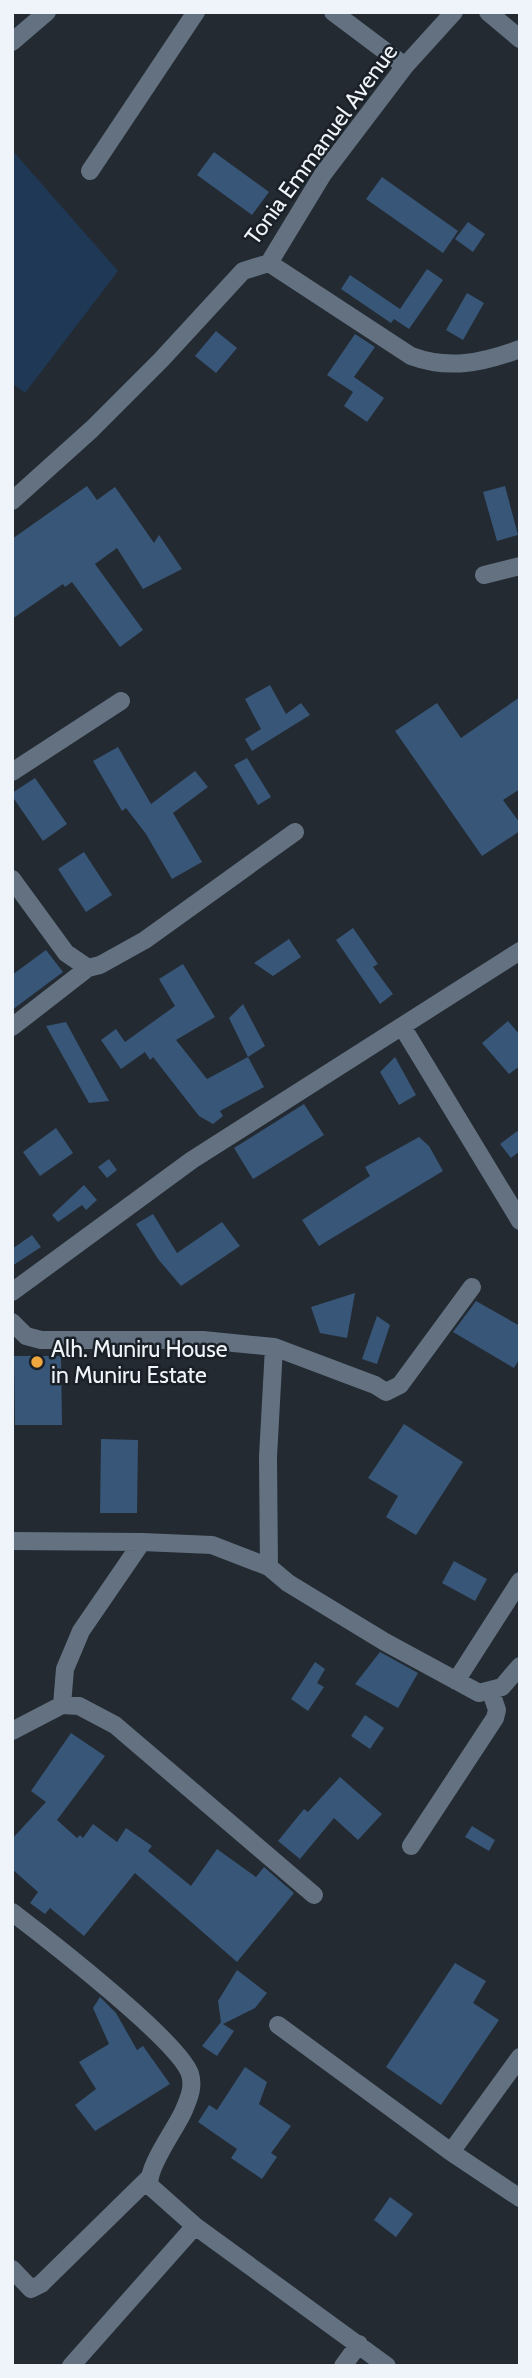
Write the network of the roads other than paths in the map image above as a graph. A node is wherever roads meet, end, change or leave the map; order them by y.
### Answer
1 (47, 12) edge
2 (196, 12) edge
3 (333, 12) edge
4 (454, 12) edge
5 (488, 12) edge
6 (520, 39) edge
7 (12, 42) edge
8 (405, 66) junction
9 (90, 171) dead end
10 (269, 264) junction
11 (520, 349) edge
12 (12, 500) edge
13 (520, 566) edge
14 (484, 575) dead end
15 (121, 701) dead end
16 (12, 772) edge
17 (295, 832) dead end
18 (12, 879) edge
19 (520, 951) edge
20 (88, 968) junction
21 (12, 1027) edge
22 (403, 1028) junction
23 (520, 1221) edge
24 (472, 1287) dead end
25 (12, 1292) edge
26 (12, 1322) edge
27 (274, 1347) junction
28 (12, 1541) edge
29 (142, 1542) junction
30 (270, 1567) junction
31 (520, 1581) edge
32 (520, 1666) edge
33 (456, 1681) junction
34 (491, 1692) junction
35 (62, 1705) junction
36 (12, 1731) edge
37 (411, 1846) dead end
38 (314, 1895) dead end
39 (12, 1912) edge
40 (278, 2025) dead end
41 (520, 2057) edge
42 (451, 2152) junction
43 (148, 2179) junction
44 (520, 2198) edge
45 (195, 2226) junction
46 (12, 2269) edge
47 (359, 2344) junction
48 (71, 2366) edge
49 (343, 2366) edge
50 (387, 2366) edge

1 - 7 street
2 - 9 street
3 - 8 street
4 - 8 street, Tonia Emmanuel Avenue
5 - 6 street
8 - 10 street, Tonia Emmanuel Avenue
10 - 11 street
10 - 12 street, Tonia Emmanuel Avenue
13 - 14 street
15 - 16 street
17 - 20 street
18 - 20 street
19 - 22 street
20 - 21 street
22 - 23 street
22 - 25 street
24 - 27 street
26 - 27 street
27 - 30 street
28 - 29 street
29 - 30 street
29 - 35 street
30 - 33 street
31 - 33 street
32 - 34 street
33 - 34 street
34 - 37 street
35 - 36 street
35 - 38 street
39 - 43 street
40 - 42 street
41 - 42 street
42 - 44 street
43 - 45 street
43 - 46 street
45 - 47 street
45 - 48 street
47 - 49 street
47 - 50 street

